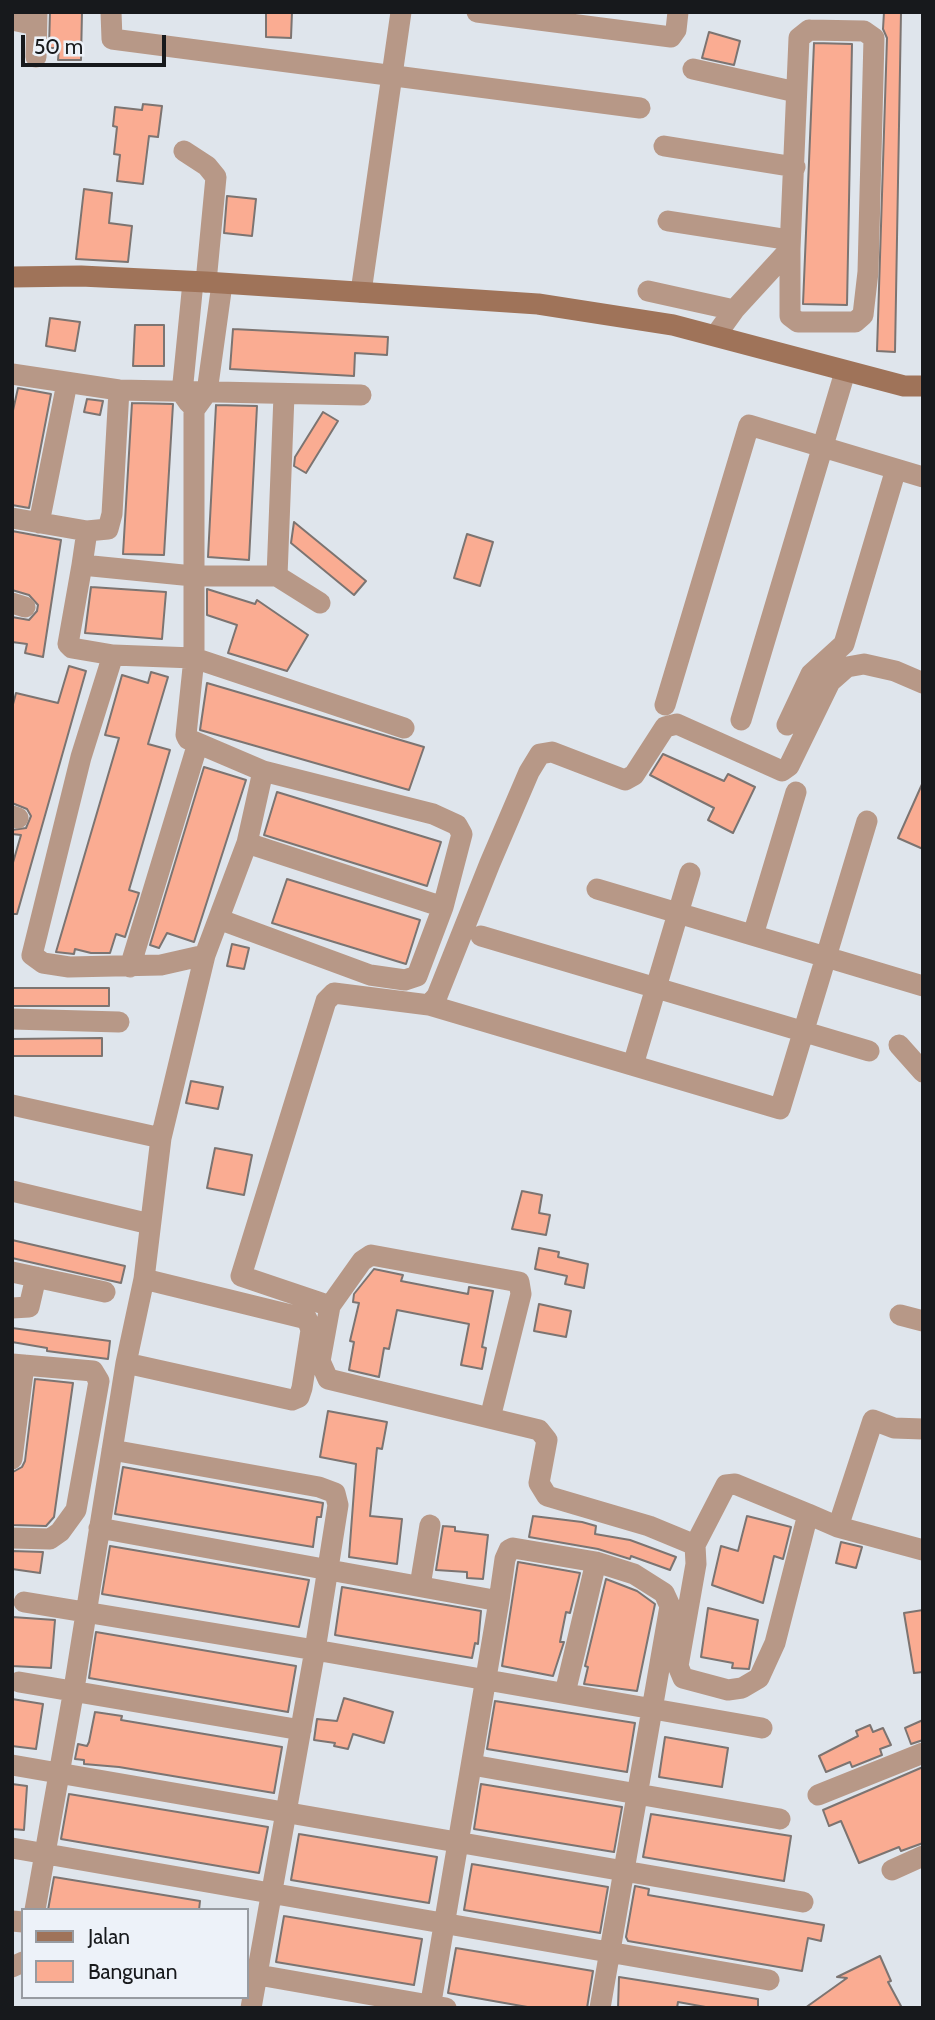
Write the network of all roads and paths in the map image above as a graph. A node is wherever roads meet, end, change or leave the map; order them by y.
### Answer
1 (111, 12) edge
2 (401, 12) edge
3 (477, 12) edge
4 (678, 12) edge
5 (36, 18) edge
6 (12, 20) edge
7 (36, 57) dead end
8 (693, 69) dead end
9 (392, 74) junction
10 (796, 92) junction
11 (640, 108) dead end
12 (664, 146) dead end
13 (184, 151) dead end
14 (795, 167) junction
15 (668, 221) dead end
16 (790, 244) junction
17 (12, 277) edge
18 (207, 283) junction
19 (648, 290) dead end
20 (361, 292) junction
21 (734, 310) junction
22 (716, 335) junction
23 (845, 372) junction
24 (13, 378) edge
25 (67, 383) junction
26 (923, 386) edge
27 (118, 390) junction
28 (207, 392) junction
29 (284, 395) junction
30 (361, 396) dead end
31 (188, 402) junction
32 (822, 447) junction
33 (896, 469) junction
34 (923, 477) edge
35 (12, 518) edge
36 (39, 523) junction
37 (87, 531) junction
38 (82, 565) junction
39 (193, 576) junction
40 (277, 576) junction
41 (320, 603) dead end
42 (113, 655) junction
43 (194, 658) junction
44 (923, 683) edge
45 (665, 705) dead end
46 (741, 720) dead end
47 (787, 725) dead end
48 (404, 727) dead end
49 (198, 743) junction
50 (263, 771) junction
51 (796, 792) dead end
52 (867, 821) dead end
53 (247, 843) junction
54 (690, 873) dead end
55 (597, 889) dead end
56 (443, 907) junction
57 (678, 913) junction
58 (221, 920) junction
59 (753, 935) junction
60 (481, 936) dead end
61 (205, 955) junction
62 (826, 957) junction
63 (130, 967) junction
64 (923, 986) edge
65 (656, 988) junction
66 (429, 1005) junction
67 (12, 1019) edge
68 (118, 1022) dead end
69 (804, 1031) junction
70 (899, 1045) dead end
71 (869, 1051) dead end
72 (633, 1065) junction
73 (923, 1072) edge
74 (12, 1105) edge
75 (161, 1138) junction
76 (12, 1191) edge
77 (150, 1224) junction
78 (12, 1272) edge
79 (36, 1277) junction
80 (144, 1279) junction
81 (105, 1292) dead end
82 (330, 1306) junction
83 (12, 1308) edge
84 (900, 1315) dead end
85 (923, 1321) edge
86 (126, 1363) junction
87 (18, 1364) edge
88 (490, 1418) junction
89 (923, 1429) edge
90 (112, 1450) junction
91 (12, 1459) edge
92 (808, 1514) junction
93 (430, 1525) dead end
94 (838, 1527) junction
95 (99, 1528) junction
96 (12, 1538) edge
97 (695, 1545) junction
98 (923, 1550) edge
99 (596, 1562) junction
100 (328, 1569) junction
101 (420, 1586) junction
102 (499, 1601) junction
103 (24, 1602) dead end
104 (85, 1611) junction
105 (315, 1650) junction
106 (487, 1680) junction
107 (19, 1682) dead end
108 (74, 1689) junction
109 (565, 1693) junction
110 (652, 1709) junction
111 (762, 1728) dead end
112 (300, 1730) junction
113 (923, 1753) edge
114 (12, 1765) edge
115 (472, 1765) junction
116 (59, 1773) junction
117 (637, 1794) junction
118 (818, 1795) dead end
119 (286, 1811) junction
120 (780, 1819) dead end
121 (457, 1841) junction
122 (12, 1848) edge
123 (46, 1855) junction
124 (923, 1856) edge
125 (624, 1870) junction
126 (892, 1870) dead end
127 (272, 1893) junction
128 (803, 1902) dead end
129 (35, 1908) edge
130 (444, 1923) junction
131 (610, 1952) junction
132 (252, 1974) edge
133 (769, 1980) dead end
134 (436, 2007) edge
135 (251, 2008) edge
136 (600, 2008) edge

1 - 9 street
2 - 9 street
3 - 4 street
5 - 6 street
5 - 7 street
8 - 10 street
9 - 11 street
9 - 20 street
10 - 14 street
10 - 16 street
12 - 14 street
13 - 18 street
14 - 16 street
15 - 16 street
16 - 21 street
17 - 18 street
18 - 20 street
18 - 28 street
18 - 31 street
19 - 21 street
20 - 22 street
21 - 22 street
22 - 23 street
23 - 26 street
23 - 32 street
24 - 25 street
25 - 27 street
25 - 36 street
27 - 31 street
27 - 37 street
28 - 29 street
28 - 31 street
29 - 30 street
29 - 40 street
31 - 39 street
32 - 33 street
32 - 45 street
32 - 46 street
33 - 34 street
33 - 47 street
35 - 36 street
36 - 37 street
37 - 38 street
38 - 39 street
38 - 42 street
39 - 40 street
39 - 43 street
40 - 41 street
42 - 43 street
42 - 63 street
43 - 48 street
43 - 49 street
44 - 66 street
49 - 50 street
49 - 63 street
50 - 53 street
50 - 56 street
51 - 59 street
52 - 62 street
53 - 56 street
53 - 58 street
54 - 57 street
55 - 57 street
56 - 58 street
57 - 59 street
57 - 65 street
58 - 61 street
59 - 62 street
60 - 65 street
61 - 63 street
61 - 75 street
62 - 64 street
62 - 69 street
65 - 69 street
65 - 72 street
66 - 72 street
66 - 82 street
67 - 68 street
69 - 71 street
69 - 72 street
70 - 73 street
74 - 75 street
75 - 77 street
76 - 77 street
77 - 80 street
78 - 79 street
79 - 81 street
79 - 83 street
80 - 86 street
80 - 86 street
82 - 88 street
82 - 88 street
84 - 85 street
86 - 90 street
87 - 91 street
87 - 96 street
88 - 97 street
89 - 94 street
90 - 95 street
90 - 100 street
92 - 94 street
92 - 97 street
92 - 97 street
93 - 101 street
94 - 98 street
95 - 100 street
95 - 104 street
99 - 102 street
99 - 109 street
99 - 110 street
100 - 101 street
100 - 105 street
101 - 102 street
102 - 106 street
103 - 104 street
104 - 105 street
104 - 108 street
105 - 106 street
105 - 112 street
106 - 109 street
106 - 115 street
107 - 108 street
108 - 112 street
108 - 116 street
109 - 110 street
110 - 111 street
110 - 117 street
112 - 119 street
113 - 118 street
114 - 116 street
115 - 117 street
115 - 121 street
116 - 119 street
116 - 123 street
117 - 120 street
117 - 125 street
119 - 121 street
119 - 127 street
121 - 125 street
121 - 130 street
122 - 123 street
123 - 127 street
123 - 129 street
124 - 126 street
125 - 128 street
125 - 131 street
127 - 130 street
127 - 132 street
130 - 131 street
130 - 134 street
131 - 133 street
131 - 136 street
132 - 134 street
132 - 135 street

